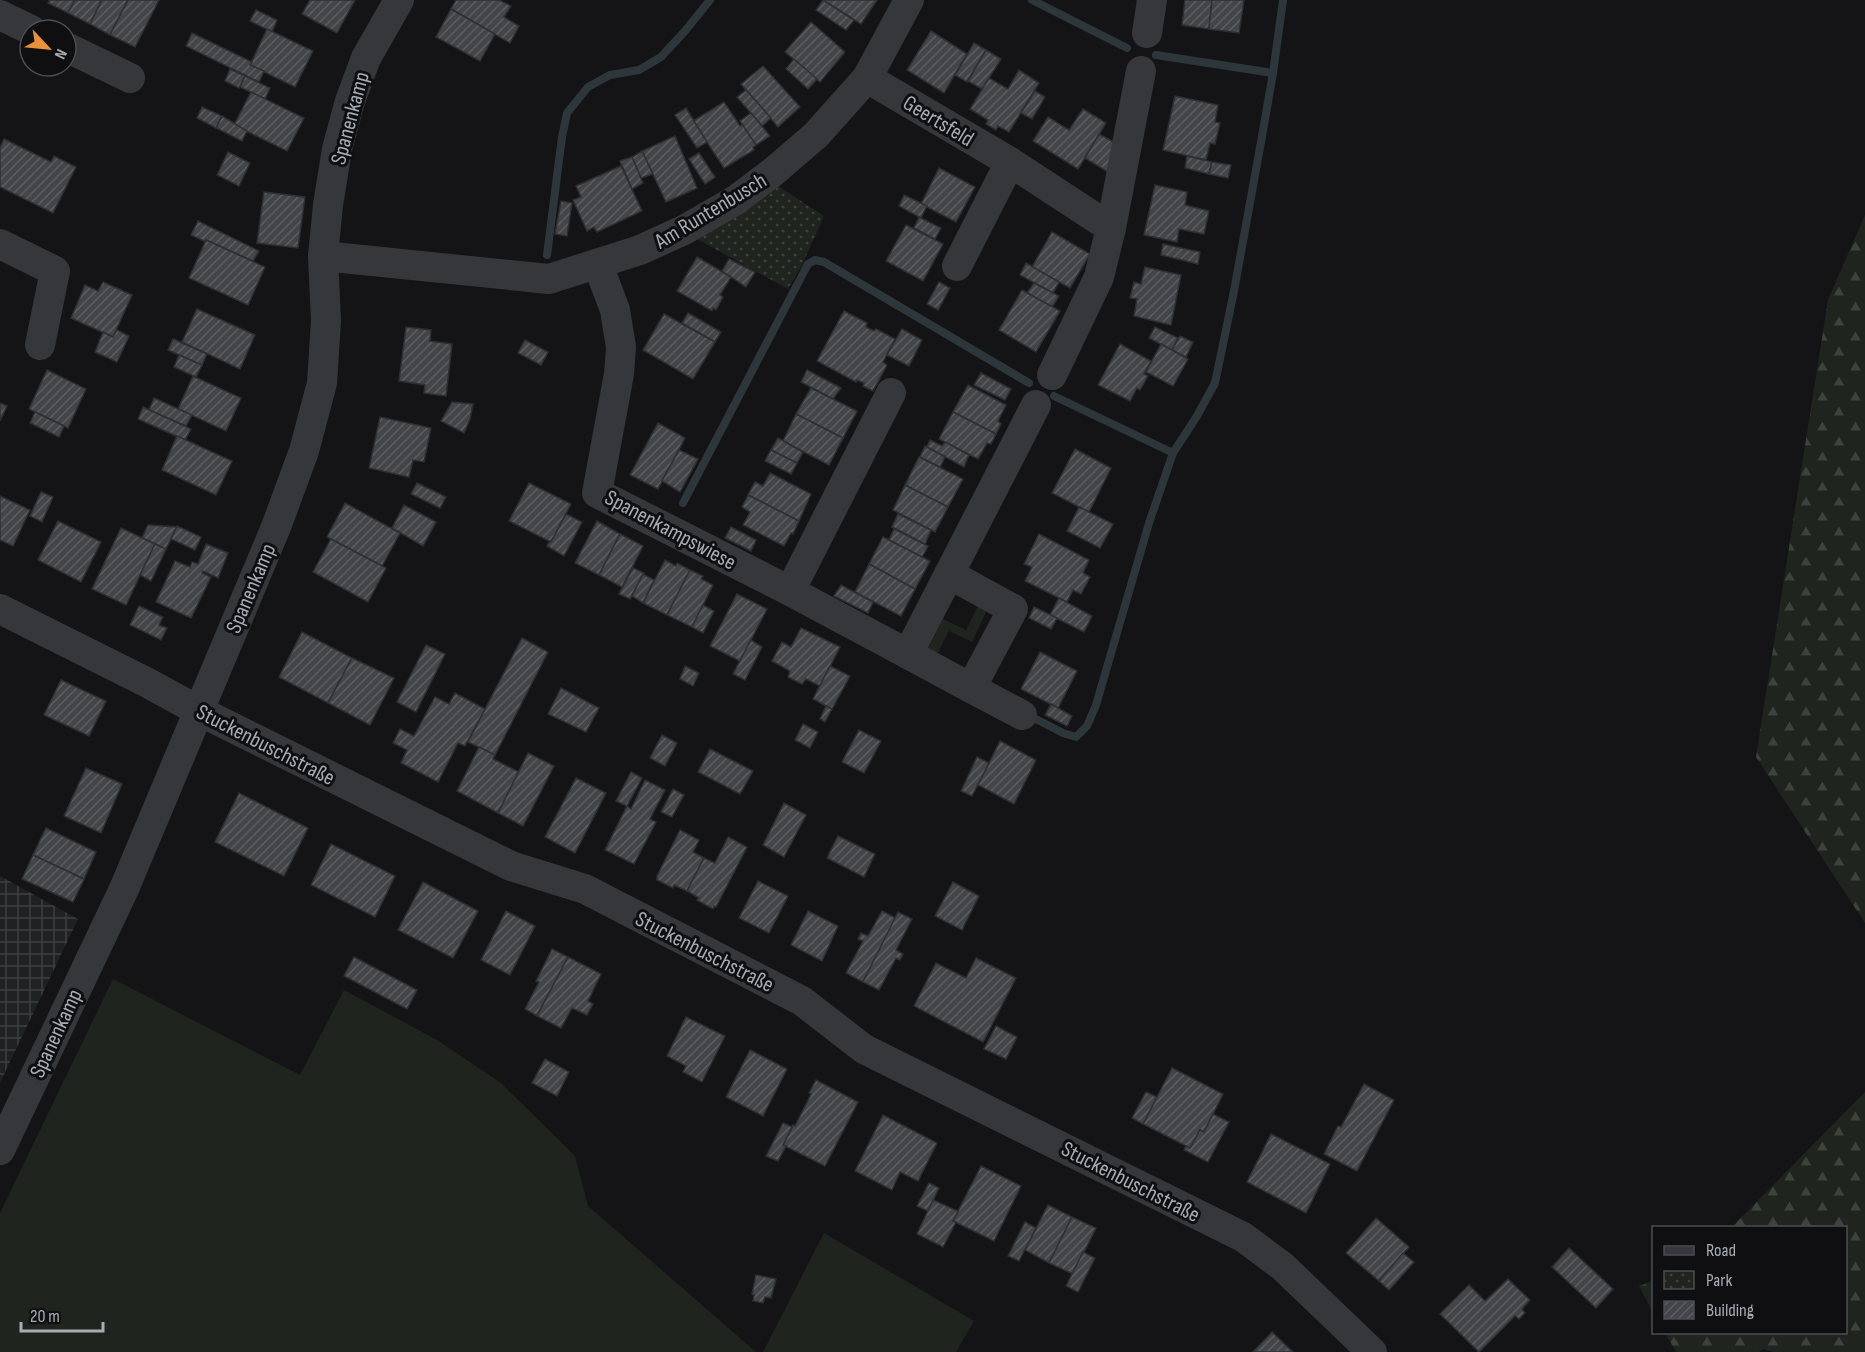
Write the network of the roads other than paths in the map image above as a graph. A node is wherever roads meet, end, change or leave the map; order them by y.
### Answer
1 (399, 0) edge
2 (909, 0) edge
3 (1152, 0) edge
4 (0, 15) edge
5 (18, 24) edge
6 (1147, 33) dead end
7 (78, 53) edge
8 (1141, 71) dead end
9 (130, 78) dead end
10 (867, 78) junction
11 (1010, 162) junction
12 (1111, 228) junction
13 (0, 244) edge
14 (323, 256) junction
15 (598, 264) junction
16 (957, 266) dead end
17 (40, 345) dead end
18 (1052, 375) dead end
19 (891, 393) dead end
20 (1036, 405) dead end
21 (949, 574) junction
22 (790, 591) junction
23 (0, 609) edge
24 (908, 654) junction
25 (971, 688) junction
26 (199, 711) junction
27 (1022, 715) dead end
28 (0, 1150) edge
29 (1372, 1352) edge

1 - 14 street, Spanenkamp
2 - 10 street, Am Runtenbusch
3 - 6 street
4 - 5 street
7 - 9 street
8 - 12 street
10 - 11 street, Geertsfeld
10 - 15 street, Am Runtenbusch
11 - 12 street, Geertsfeld
11 - 16 street
12 - 18 street
13 - 17 street
14 - 15 street, Am Runtenbusch
14 - 26 street, Spanenkamp
15 - 22 street, Spanenkampswiese
19 - 22 street
20 - 21 street
21 - 24 street
21 - 25 street
22 - 24 street, Spanenkampswiese
23 - 26 street, Stuckenbuschstraße
24 - 25 street, Spanenkampswiese
25 - 27 street, Spanenkampswiese
26 - 28 street, Spanenkamp
26 - 29 street, Stuckenbuschstraße

